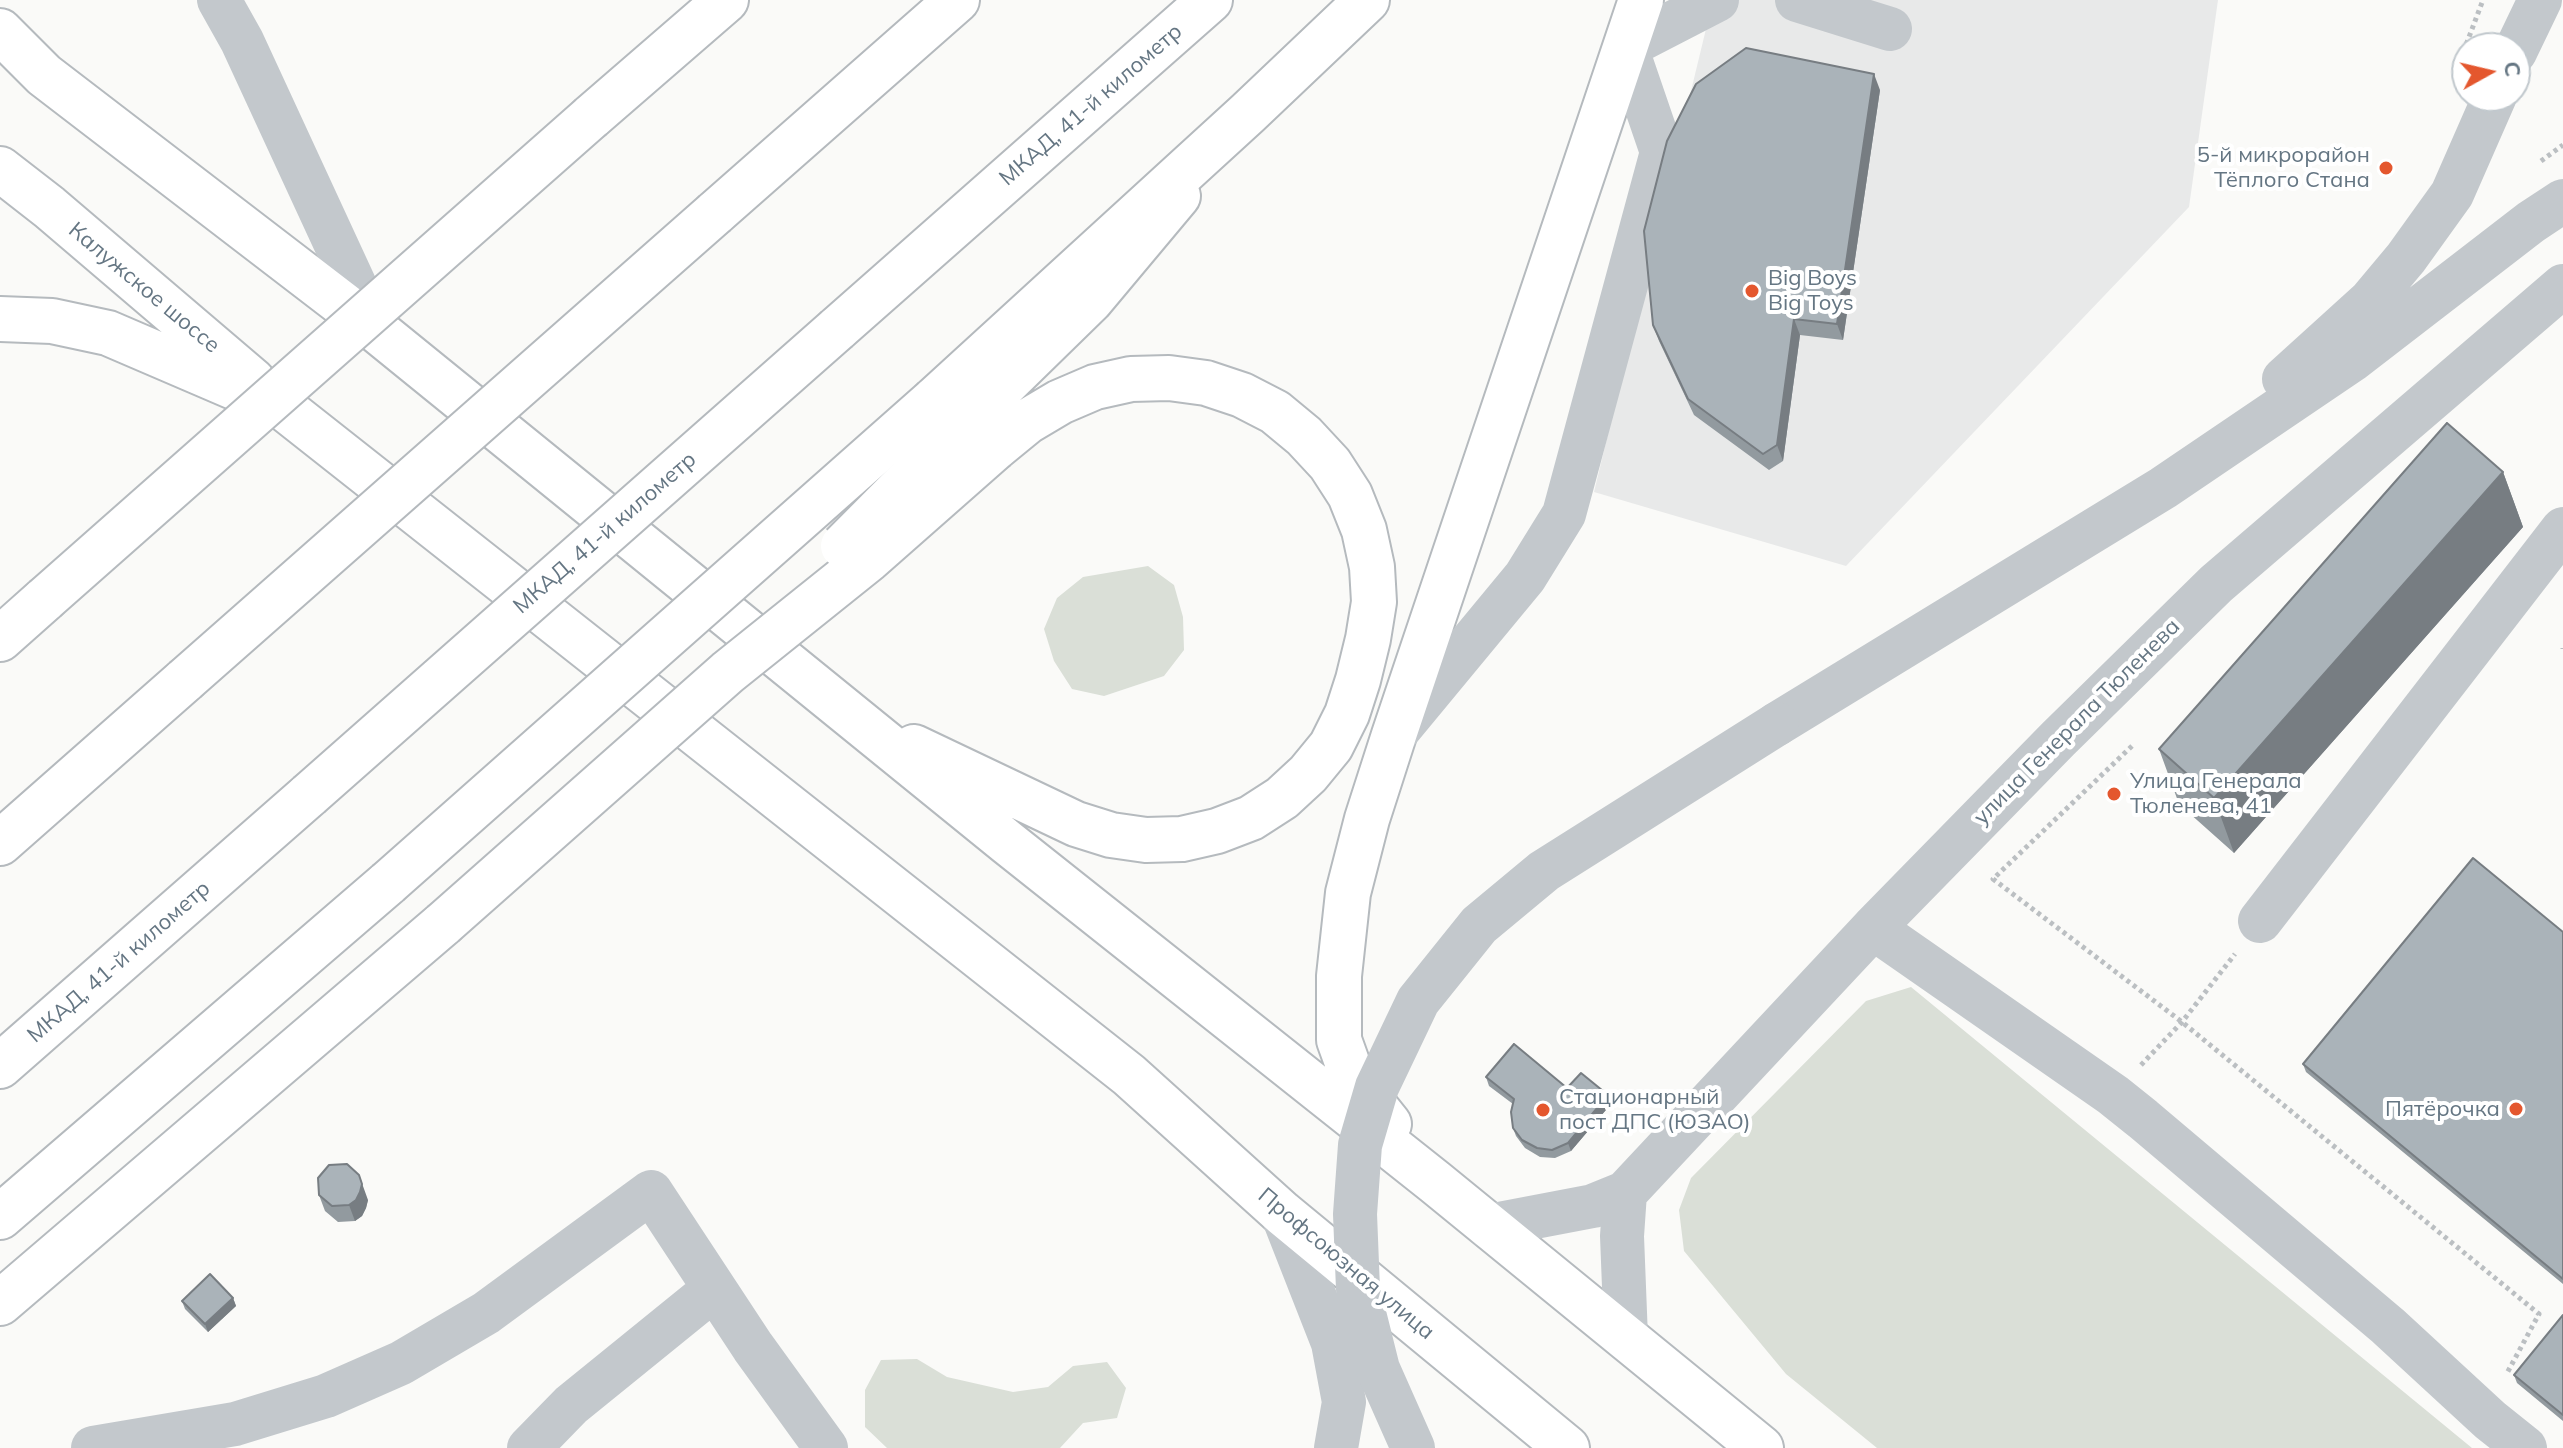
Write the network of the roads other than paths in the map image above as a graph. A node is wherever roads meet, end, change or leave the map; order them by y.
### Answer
1 (219, 0) edge
2 (726, 0) edge
3 (957, 0) edge
4 (1210, 0) edge
5 (1367, 0) edge
6 (1641, 0) edge
7 (1717, 0) edge
8 (1797, 0) edge
9 (2540, 0) edge
10 (1890, 29) dead end
11 (0, 31) edge
12 (2525, 32) edge
13 (0, 44) edge
14 (1626, 47) junction
15 (44, 75) junction
16 (2488, 112) edge
17 (0, 169) edge
18 (2563, 201) edge
19 (2555, 307) edge
20 (0, 319) edge
21 (375, 329) junction
22 (285, 409) junction
23 (964, 424) junction
24 (2163, 488) junction
25 (2563, 529) edge
26 (0, 639) edge
27 (857, 721) junction
28 (1394, 735) junction
29 (0, 843) edge
30 (2260, 921) road end
31 (1873, 928) junction
32 (0, 1066) edge
33 (1435, 1182) junction
34 (1625, 1193) junction
35 (1282, 1213) junction
36 (0, 1217) edge
37 (1488, 1226) junction
38 (714, 1289) junction
39 (0, 1303) edge
40 (1626, 1338) junction
41 (93, 1448) edge
42 (529, 1448) edge
43 (826, 1448) edge
44 (1336, 1448) edge
45 (1413, 1448) edge
46 (1567, 1448) edge
47 (1761, 1448) edge
48 (2525, 1448) edge

1 - 21 street
2 - 26 main road, bridge
3 - 29 main road, bridge
4 - 32 main road, МКАД, 41-й километр, bridge
5 - 23 main road
6 - 14 main road
7 - 14 street
8 - 10 street
9 - 12 street
11 - 15 main road
13 - 15 main road
14 - 28 main road
14 - 28 street
15 - 21 main road
16 - 24 street
17 - 22 main road, Калужское шоссе
18 - 24 street
19 - 31 street, улица Генерала Тюленева
20 - 22 main road
21 - 27 main road
22 - 35 main road, Профсоюзная улица
23 - 27 main road
23 - 36 main road, bridge
23 - 39 main road, bridge
24 - 45 street, bridge
25 - 30 street
27 - 33 main road
28 - 33 main road
31 - 34 street, улица Генерала Тюленева
31 - 48 street
33 - 37 main road
34 - 37 street, улица Генерала Тюленева
34 - 40 street
35 - 44 street
35 - 46 main road, Профсоюзная улица
37 - 40 main road
38 - 41 street
38 - 42 street
38 - 43 street
40 - 47 main road

